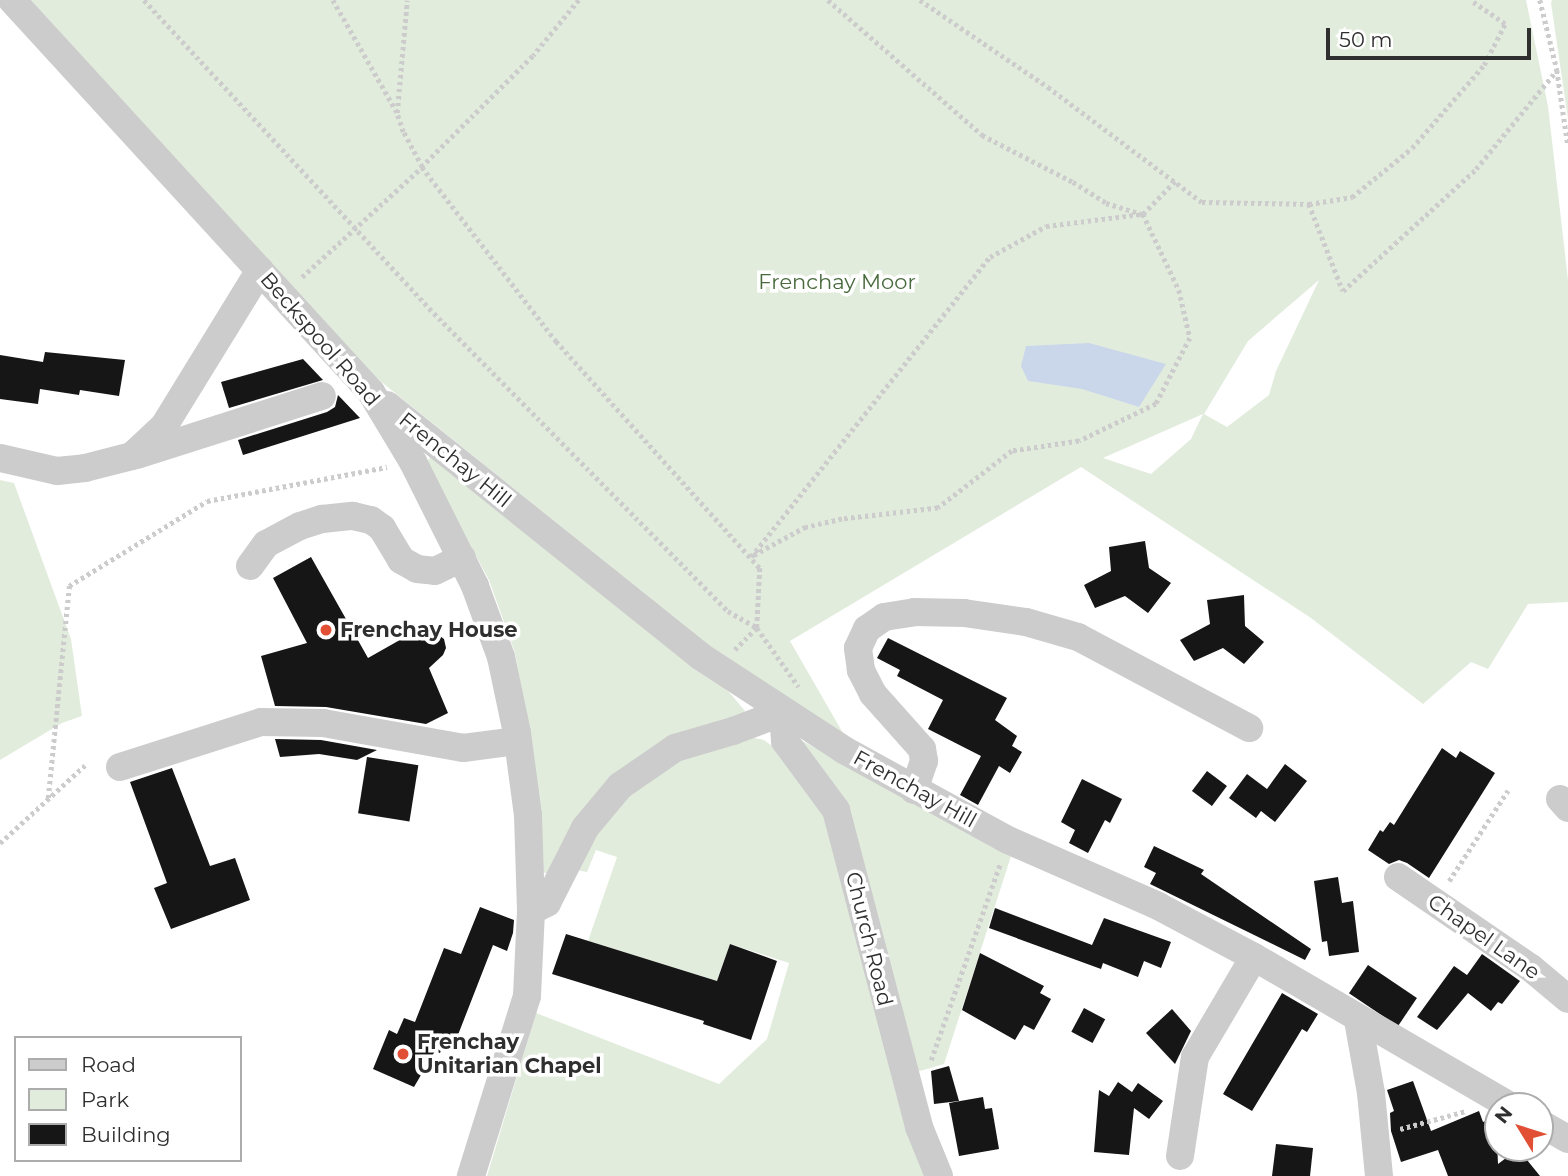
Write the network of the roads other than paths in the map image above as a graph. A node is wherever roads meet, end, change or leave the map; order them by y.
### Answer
1 (12, 0) edge
2 (260, 270) junction
3 (371, 392) junction
4 (321, 396) dead end
5 (132, 457) junction
6 (0, 458) edge
7 (462, 558) junction
8 (250, 566) dead end
9 (794, 703) junction
10 (1249, 728) dead end
11 (518, 741) junction
12 (120, 767) dead end
13 (914, 790) junction
14 (1398, 877) dead end
15 (531, 911) junction
16 (1254, 957) junction
17 (1568, 999) edge
18 (1358, 1020) junction
19 (1485, 1092) edge
20 (1180, 1156) dead end
21 (471, 1176) edge
22 (939, 1176) edge
23 (1379, 1176) edge

1 - 2 street, Beckspool Road
2 - 3 street, Beckspool Road
2 - 5 street
3 - 7 street, Beckspool Road
3 - 9 street, Frenchay Hill
4 - 5 street
5 - 6 street
7 - 8 street
7 - 11 street, Beckspool Road
9 - 13 street, Frenchay Hill
9 - 15 street
9 - 22 street, Church Road
10 - 13 street
11 - 12 street
11 - 15 street, Beckspool Road
13 - 16 street, Frenchay Hill
14 - 17 street, Chapel Lane
15 - 21 street, Beckspool Road
16 - 18 street, Frenchay Hill
16 - 20 street
18 - 19 street, Frenchay Hill
18 - 23 street

